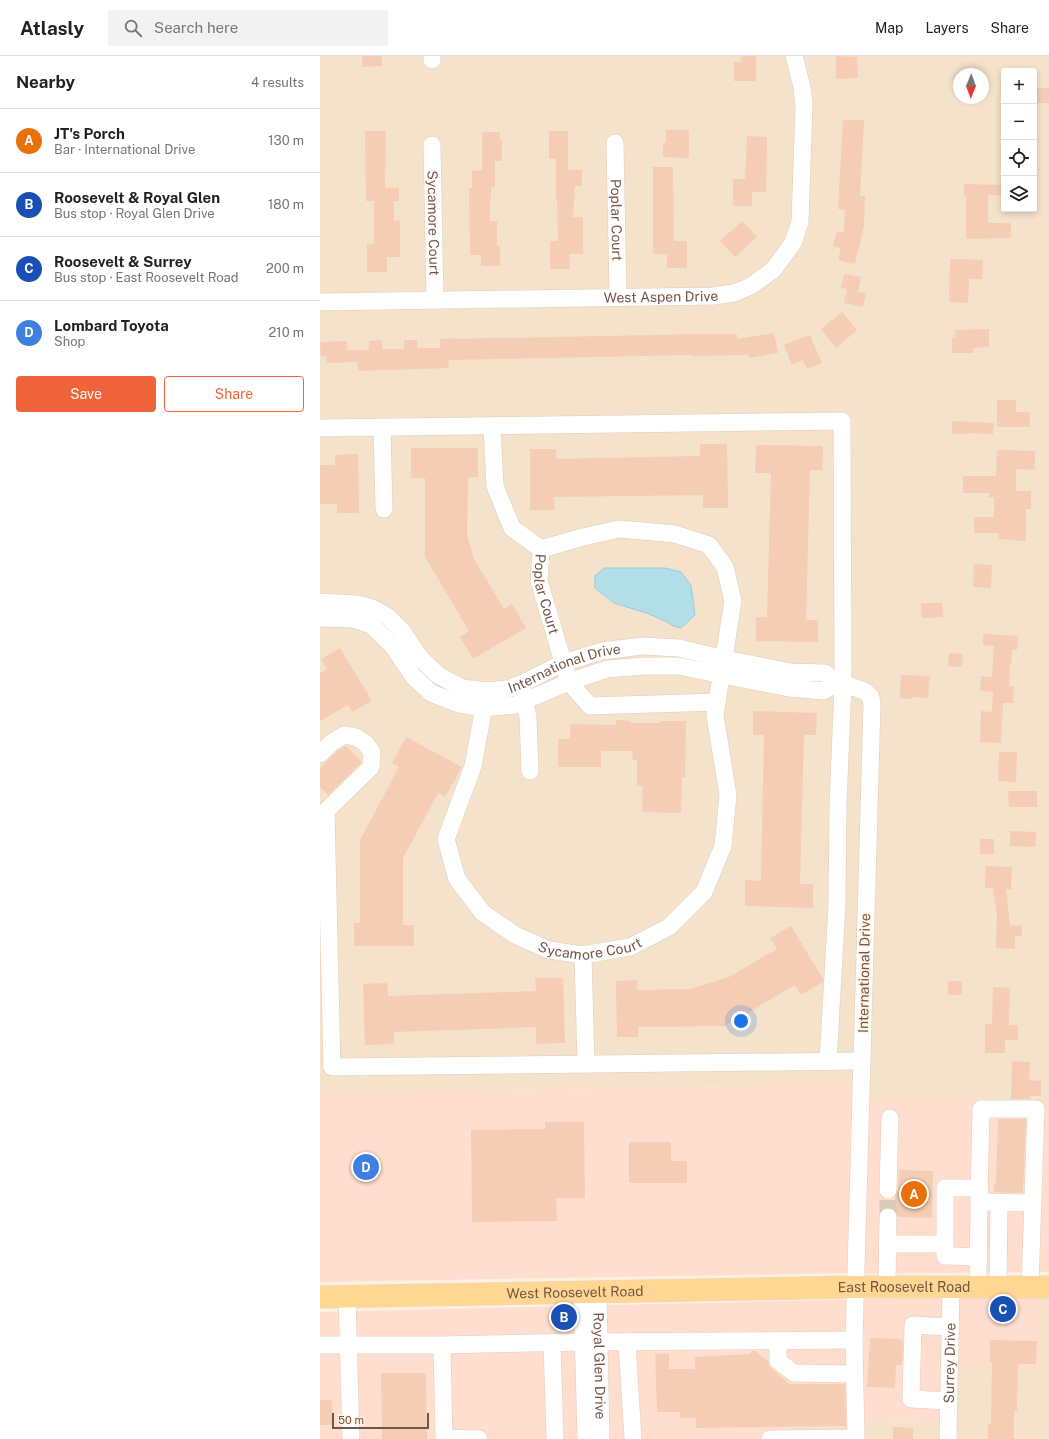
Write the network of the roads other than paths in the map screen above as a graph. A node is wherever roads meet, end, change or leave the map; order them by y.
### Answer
1 (794, 56) edge
2 (615, 143) dead end
3 (432, 145) dead end
4 (618, 297) junction
5 (435, 300) junction
6 (320, 302) edge
7 (492, 426) junction
8 (382, 427) junction
9 (320, 428) edge
10 (384, 509) dead end
11 (541, 549) junction
12 (320, 602) edge
13 (320, 618) edge
14 (563, 663) junction
15 (723, 667) junction
16 (569, 682) junction
17 (840, 683) junction
18 (521, 684) junction
19 (487, 691) junction
20 (525, 701) junction
21 (717, 702) junction
22 (484, 708) junction
23 (320, 754) edge
24 (530, 771) dead end
25 (323, 809) edge
26 (583, 955) junction
27 (862, 1061) junction
28 (828, 1062) junction
29 (586, 1064) junction
30 (1042, 1115) edge
31 (890, 1118) dead end
32 (888, 1190) tunnel mouth
33 (980, 1195) junction
34 (1038, 1196) edge
35 (999, 1202) junction
36 (888, 1218) tunnel mouth
37 (887, 1244) junction
38 (944, 1244) junction
39 (979, 1256) junction
40 (887, 1287) junction
41 (951, 1287) junction
42 (988, 1287) junction
43 (1039, 1287) edge
44 (830, 1288) joint
45 (856, 1288) junction
46 (590, 1292) junction
47 (320, 1297) edge
48 (347, 1297) junction
49 (950, 1327) junction
50 (854, 1340) junction
51 (778, 1341) junction
52 (592, 1342) junction
53 (627, 1342) junction
54 (552, 1343) junction
55 (348, 1344) junction
56 (320, 1345) edge
57 (442, 1346) junction
58 (854, 1374) junction
59 (948, 1401) junction
60 (351, 1439) edge
61 (478, 1439) edge
62 (555, 1439) edge
63 (586, 1439) edge
64 (601, 1439) edge
65 (633, 1439) edge
66 (770, 1439) edge
67 (948, 1439) edge

1 - 4 street, West Aspen Drive
2 - 4 street, Poplar Court
3 - 5 street, Sycamore Court
4 - 5 street, West Aspen Drive
5 - 6 street, West Aspen Drive
7 - 8 street
7 - 11 street
7 - 17 street
8 - 9 street
8 - 10 street
11 - 14 street, Poplar Court
11 - 15 street, Poplar Court
12 - 19 street, International Drive
13 - 22 street, International Drive
14 - 15 street, International Drive
14 - 16 street, Poplar Court
14 - 18 street, International Drive
15 - 16 street, International Drive
15 - 17 street, International Drive
15 - 21 street, Sycamore Court
16 - 20 street, International Drive
16 - 21 street
17 - 27 street, International Drive
17 - 28 street
18 - 19 street, International Drive
18 - 20 street
19 - 22 street, Sycamore Court
20 - 22 street, International Drive
20 - 24 street
21 - 26 street, Sycamore Court
22 - 26 street, Sycamore Court
23 - 25 street
25 - 29 street
26 - 29 street
27 - 28 street
27 - 45 street, International Drive
28 - 29 street
30 - 33 street
30 - 34 street
31 - 32 street
33 - 35 street
33 - 38 street
33 - 39 street
34 - 35 street
34 - 43 street
35 - 42 street
36 - 37 street
37 - 38 street
37 - 40 street
38 - 39 street
39 - 42 street
40 - 41 main road, East Roosevelt Road
40 - 45 main road, East Roosevelt Road
41 - 42 main road, East Roosevelt Road
41 - 49 street, Surrey Drive
42 - 43 main road, East Roosevelt Road
44 - 45 main road, East Roosevelt Road
44 - 46 main road, West Roosevelt Road
45 - 50 street, International Drive
46 - 48 main road, West Roosevelt Road
46 - 52 street, Royal Glen Drive
47 - 48 main road, West Roosevelt Road
48 - 55 street
49 - 59 street, Surrey Drive
49 - 59 street
50 - 51 street
50 - 58 street, International Drive
51 - 53 street
51 - 58 street
52 - 53 street
52 - 54 street
52 - 63 street, Royal Glen Drive
52 - 64 street, Royal Glen Drive
53 - 65 street
54 - 57 street
54 - 62 street
55 - 56 street
55 - 57 street
55 - 60 street
57 - 61 street
58 - 66 street, International Drive
59 - 67 street, Surrey Drive

